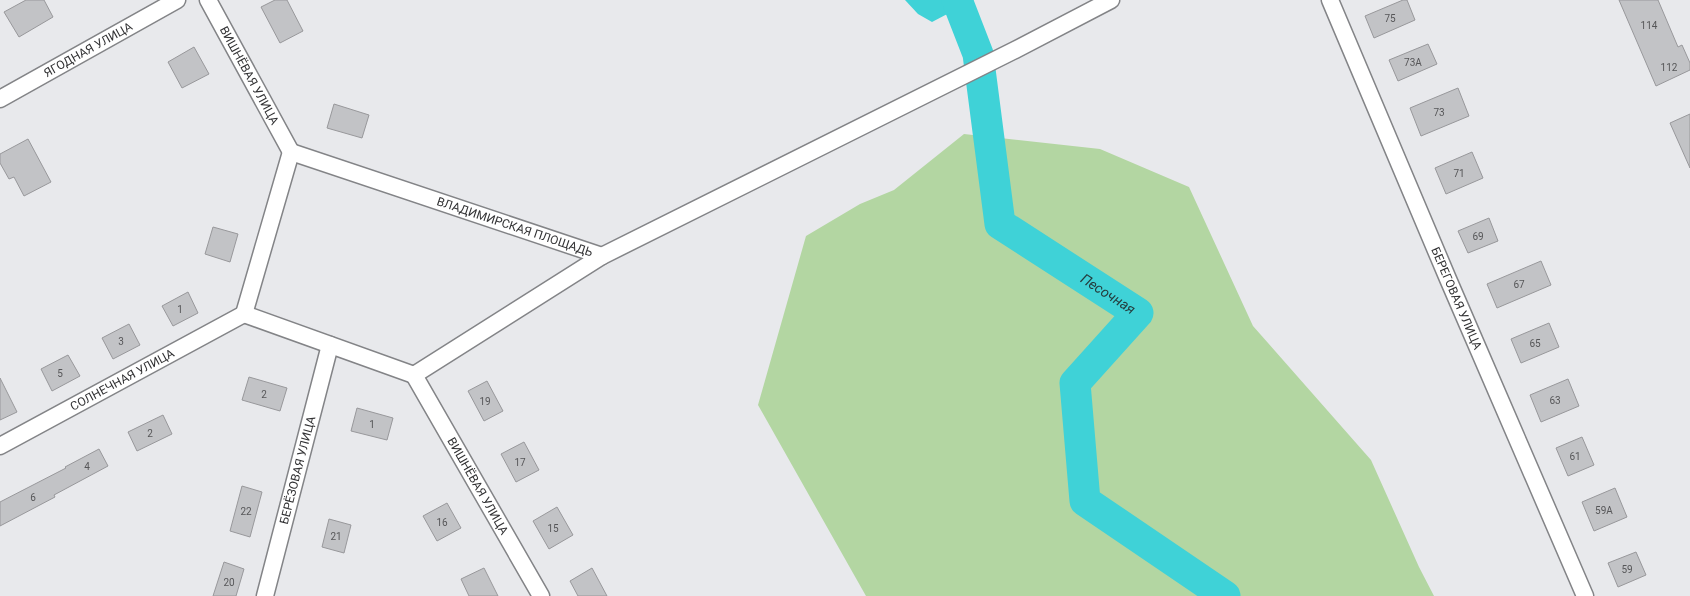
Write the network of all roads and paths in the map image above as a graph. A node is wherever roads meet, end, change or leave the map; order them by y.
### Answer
1 (177, 0) edge
2 (208, 0) edge
3 (1111, 0) edge
4 (1330, 0) edge
5 (0, 99) edge
6 (291, 152) junction
7 (602, 256) junction
8 (244, 314) junction
9 (330, 345) junction
10 (414, 375) junction
11 (0, 446) edge
12 (265, 596) edge
13 (541, 596) edge
14 (1585, 596) edge

1 - 5 street, ЯГОДНАЯ УЛИЦА
2 - 6 street, ВИШНЁВАЯ УЛИЦА
3 - 7 street
4 - 14 street, БЕРЕГОВАЯ УЛИЦА
6 - 7 street, ВЛАДИМИРСКАЯ ПЛОЩАДЬ
6 - 8 street
7 - 10 street, ВЛАДИМИРСКАЯ ПЛОЩАДЬ
8 - 9 street
8 - 11 street, СОЛНЕЧНАЯ УЛИЦА
9 - 10 street
9 - 12 street, БЕРЁЗОВАЯ УЛИЦА
10 - 13 street, ВИШНЁВАЯ УЛИЦА

